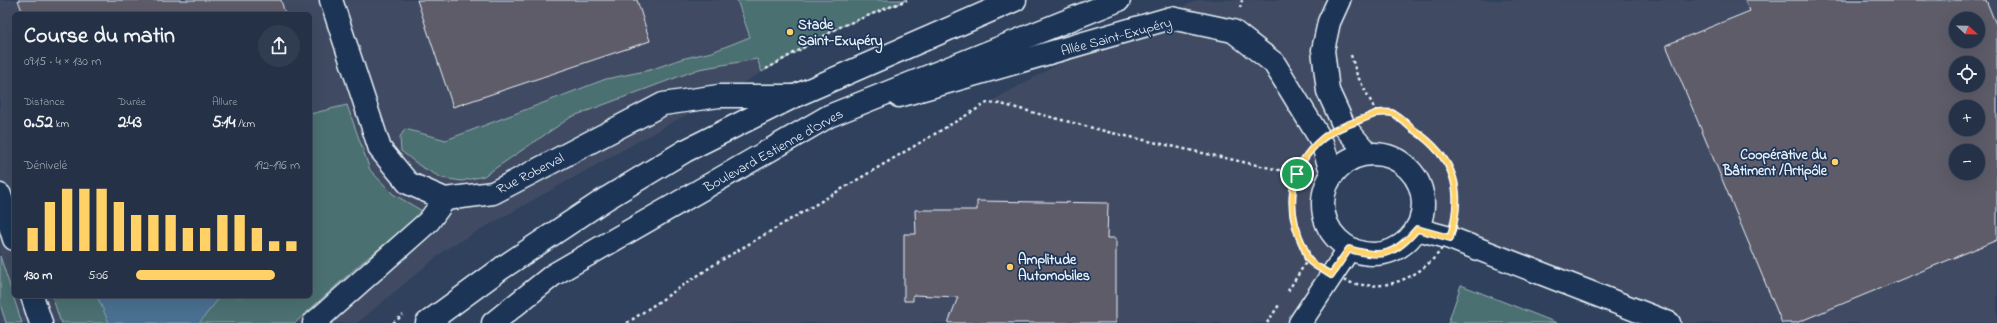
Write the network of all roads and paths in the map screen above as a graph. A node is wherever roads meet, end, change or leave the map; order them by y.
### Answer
1 (331, 0) edge
2 (1015, 0) edge
3 (1119, 0) edge
4 (1339, 0) edge
5 (1349, 51) dead end
6 (795, 96) junction
7 (1377, 113) junction
8 (829, 116) junction
9 (1344, 126) junction
10 (1321, 140) junction
11 (1367, 153) junction
12 (1297, 174) junction
13 (1332, 174) junction
14 (0, 195) edge
15 (445, 199) junction
16 (1417, 229) junction
17 (12, 233) edge
18 (1450, 238) junction
19 (1349, 249) junction
20 (1308, 259) junction
21 (1331, 275) junction
22 (1285, 296) dead end
23 (33, 298) edge
24 (1281, 302) dead end
25 (1666, 322) edge
26 (41, 323) edge
27 (314, 323) edge
28 (428, 323) edge
29 (493, 323) edge
30 (627, 323) edge
31 (1267, 323) edge
32 (1300, 323) edge

1 - 15 street
2 - 6 street
3 - 8 street, Boulevard Estienne d'Orves
4 - 9 street
5 - 7 path
6 - 15 street, Rue Roberval
6 - 28 street
7 - 9 path
7 - 18 path
8 - 10 street, Allée Saint-Exupéry
8 - 29 street, Boulevard Estienne d'Orves
9 - 10 path
9 - 11 street
10 - 12 path
10 - 13 street, Allée Saint-Exupéry
11 - 13 street
11 - 16 street
12 - 20 path
12 - 30 path
13 - 19 street
14 - 17 street
15 - 27 street
16 - 18 street
16 - 19 street
18 - 21 path
18 - 25 street
19 - 21 street
20 - 21 path
20 - 22 path
21 - 32 street
23 - 26 street
24 - 31 path

